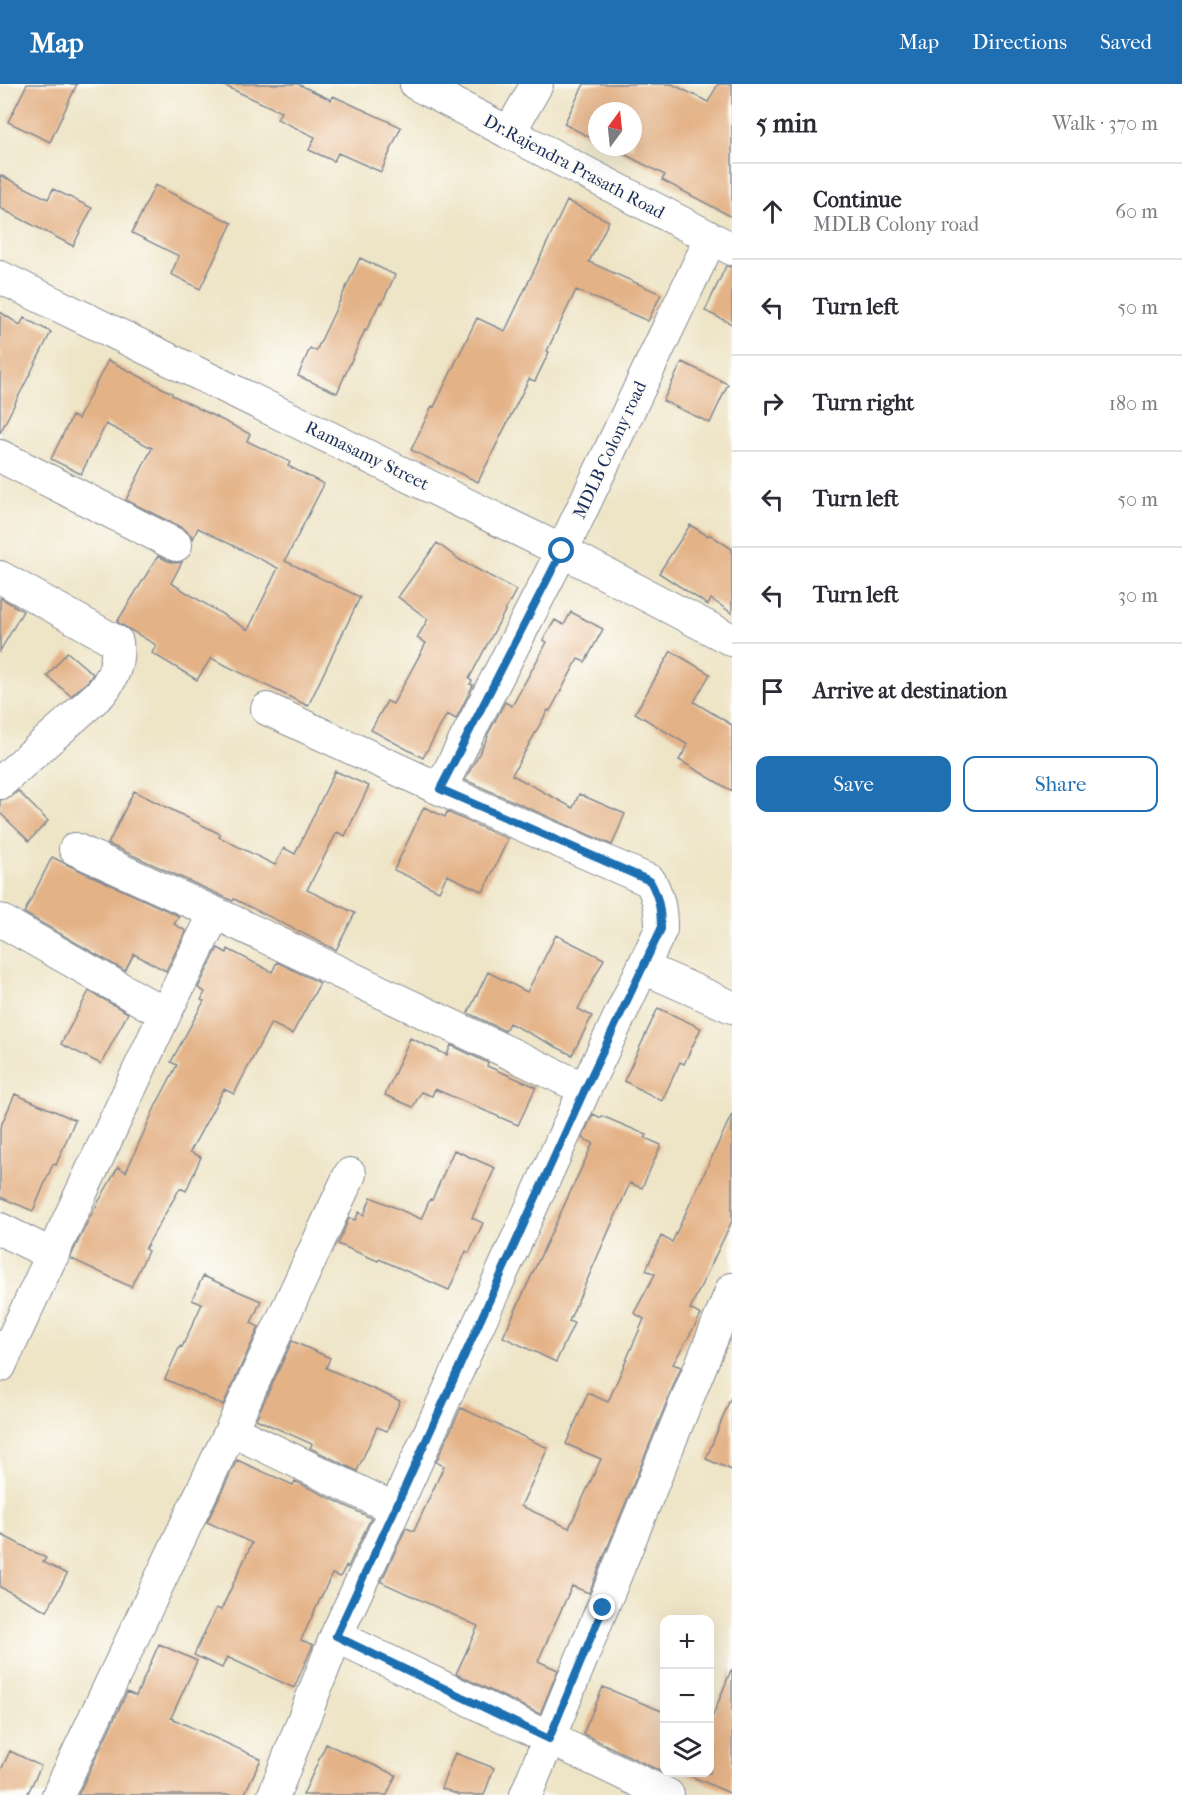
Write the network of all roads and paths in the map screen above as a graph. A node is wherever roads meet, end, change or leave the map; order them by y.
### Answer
1 (416, 84) edge
2 (537, 84) edge
3 (509, 133) junction
4 (722, 243) edge
5 (0, 276) edge
6 (0, 456) edge
7 (176, 545) dead end
8 (562, 551) junction
9 (0, 577) edge
10 (732, 640) edge
11 (267, 709) dead end
12 (0, 783) edge
13 (440, 789) junction
14 (75, 849) dead end
15 (215, 913) junction
16 (0, 920) edge
17 (644, 968) junction
18 (732, 1007) edge
19 (165, 1014) junction
20 (585, 1089) junction
21 (350, 1174) dead end
22 (0, 1229) edge
23 (52, 1254) junction
24 (732, 1289) edge
25 (0, 1366) edge
26 (231, 1430) junction
27 (395, 1509) junction
28 (336, 1636) junction
29 (549, 1739) junction
30 (58, 1795) edge
31 (274, 1795) edge
32 (526, 1795) edge
33 (668, 1795) edge

1 - 3 street, Dr.Rajendra Prasath Road
2 - 3 street
3 - 4 street, Dr.Rajendra Prasath Road
4 - 8 street, MDLB Colony road
5 - 8 street, Ramasamy Street
6 - 7 street
8 - 10 street, Ramasamy Street
8 - 13 street, MDLB Colony road
9 - 12 street
11 - 13 street
13 - 17 street
14 - 15 street
15 - 19 street
15 - 20 street
16 - 19 street
17 - 18 street
17 - 20 street
19 - 23 street
20 - 27 street
21 - 26 street
22 - 23 street
23 - 25 street
24 - 29 street
26 - 27 street
26 - 30 street
27 - 28 street
28 - 29 street
28 - 31 street
29 - 32 street
29 - 33 street

